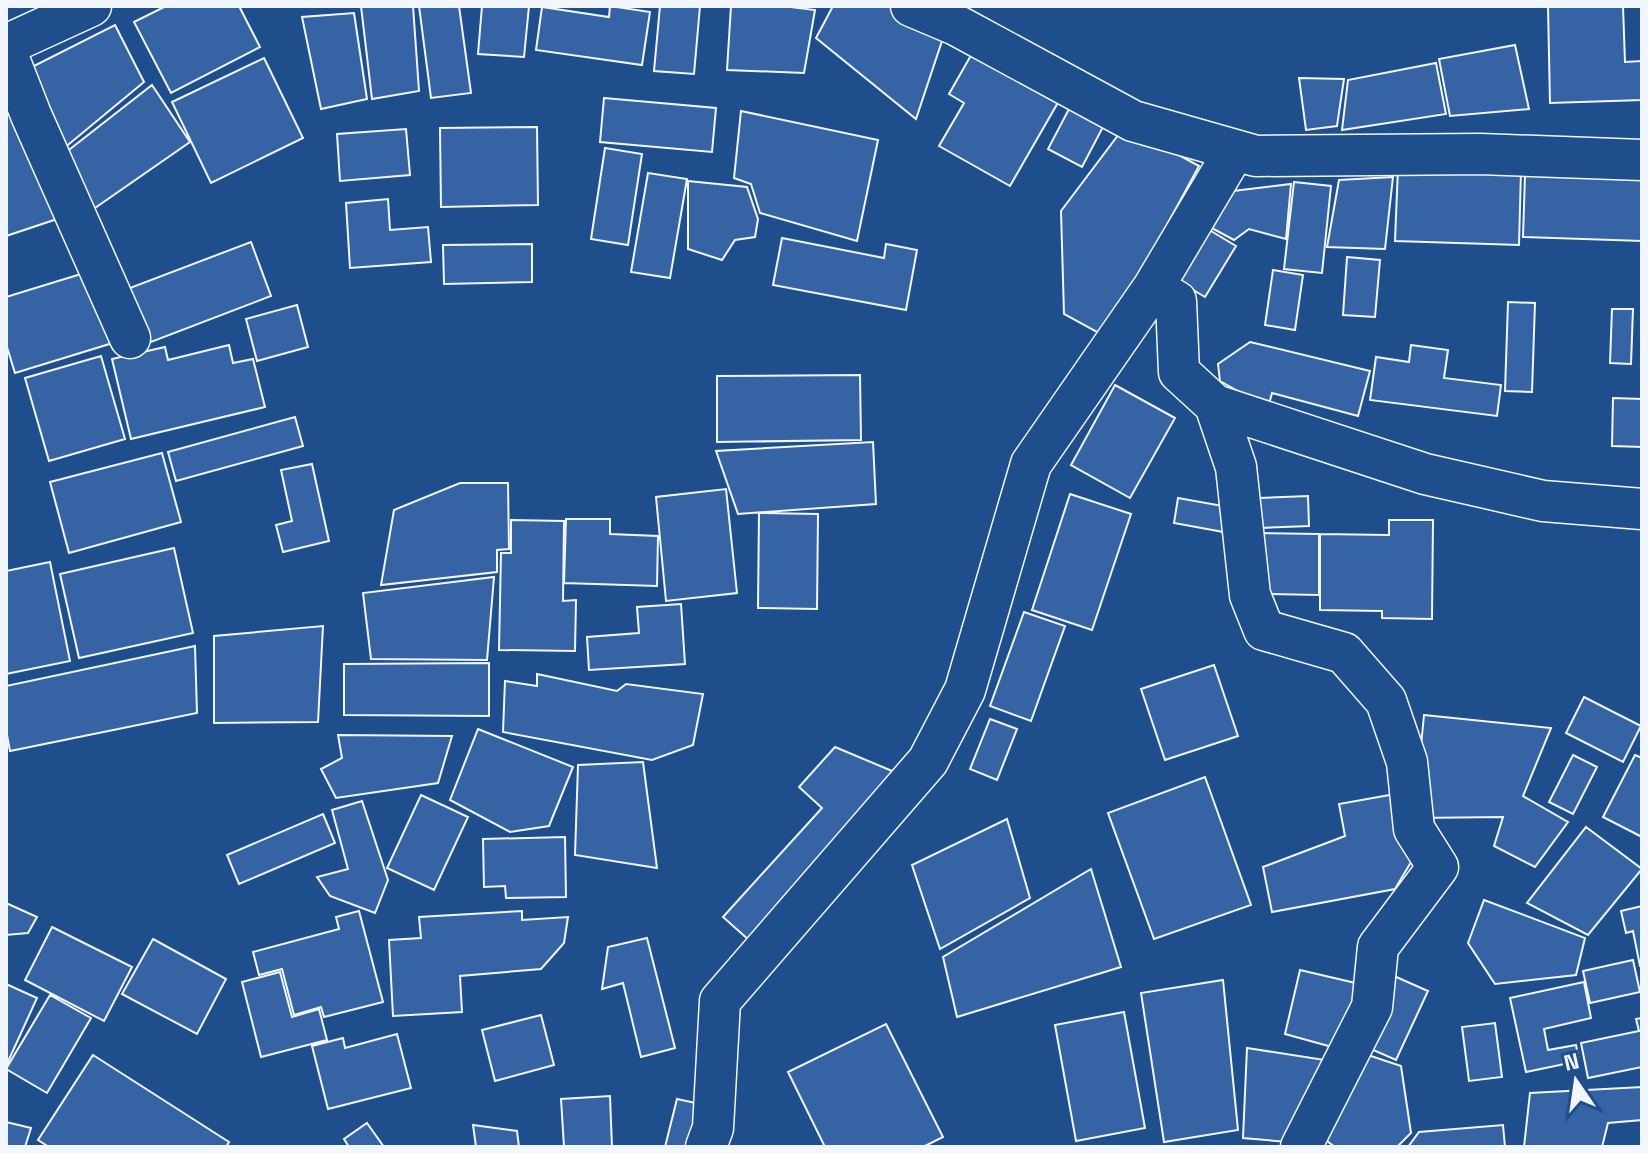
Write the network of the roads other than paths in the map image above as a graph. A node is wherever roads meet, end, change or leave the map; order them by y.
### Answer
1 (91, 6) edge
2 (911, 6) edge
3 (6, 48) edge
4 (1235, 150) junction
5 (1642, 160) edge
6 (1153, 288) junction
7 (130, 338) dead end
8 (1215, 405) junction
9 (1642, 509) edge
10 (706, 1147) edge
11 (1301, 1147) edge

1 - 3 street
2 - 4 street
3 - 7 street
4 - 5 street
4 - 6 street
6 - 8 street
6 - 10 street
8 - 9 street
8 - 11 street

